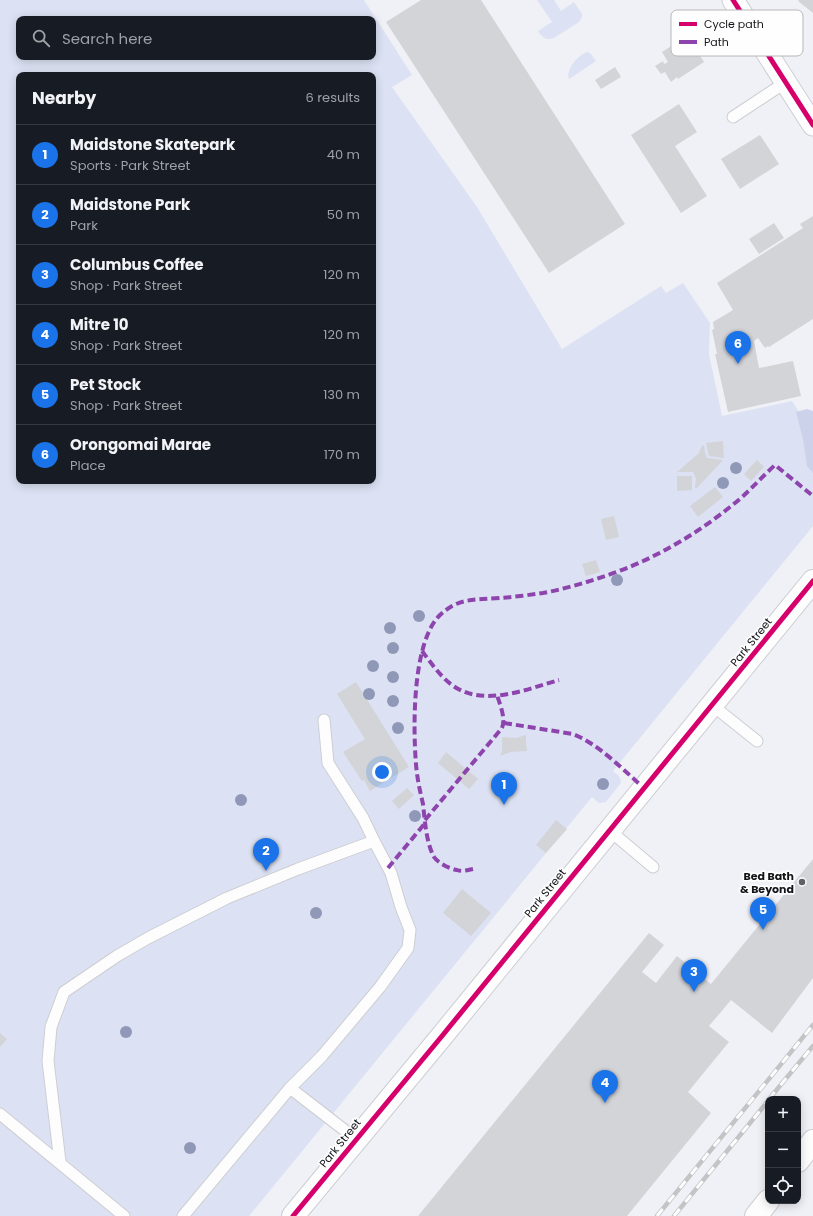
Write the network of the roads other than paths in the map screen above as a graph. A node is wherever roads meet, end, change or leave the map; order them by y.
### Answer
1 (734, 1) edge
2 (740, 10) edge
3 (769, 56) edge
4 (786, 82) junction
5 (810, 116) edge
6 (733, 117) dead end
7 (813, 581) edge
8 (712, 705) junction
9 (324, 720) dead end
10 (757, 740) dead end
11 (609, 830) junction
12 (374, 842) junction
13 (653, 867) dead end
14 (290, 1088) junction
15 (0, 1114) edge
16 (356, 1139) junction
17 (813, 1141) edge
18 (801, 1157) edge
19 (60, 1162) junction
20 (766, 1204) edge
21 (124, 1216) edge
22 (183, 1216) edge
23 (293, 1216) edge
24 (756, 1216) edge

1 - 2 street
3 - 4 street
4 - 5 street
4 - 6 lane
7 - 8 street, Park Street
8 - 10 lane
8 - 11 street, Park Street
9 - 12 lane
11 - 13 lane
11 - 16 street, Park Street
12 - 14 lane
12 - 19 lane
14 - 16 lane
14 - 22 lane
15 - 19 lane
16 - 23 street, Park Street
17 - 18 street
19 - 21 lane
20 - 24 street

